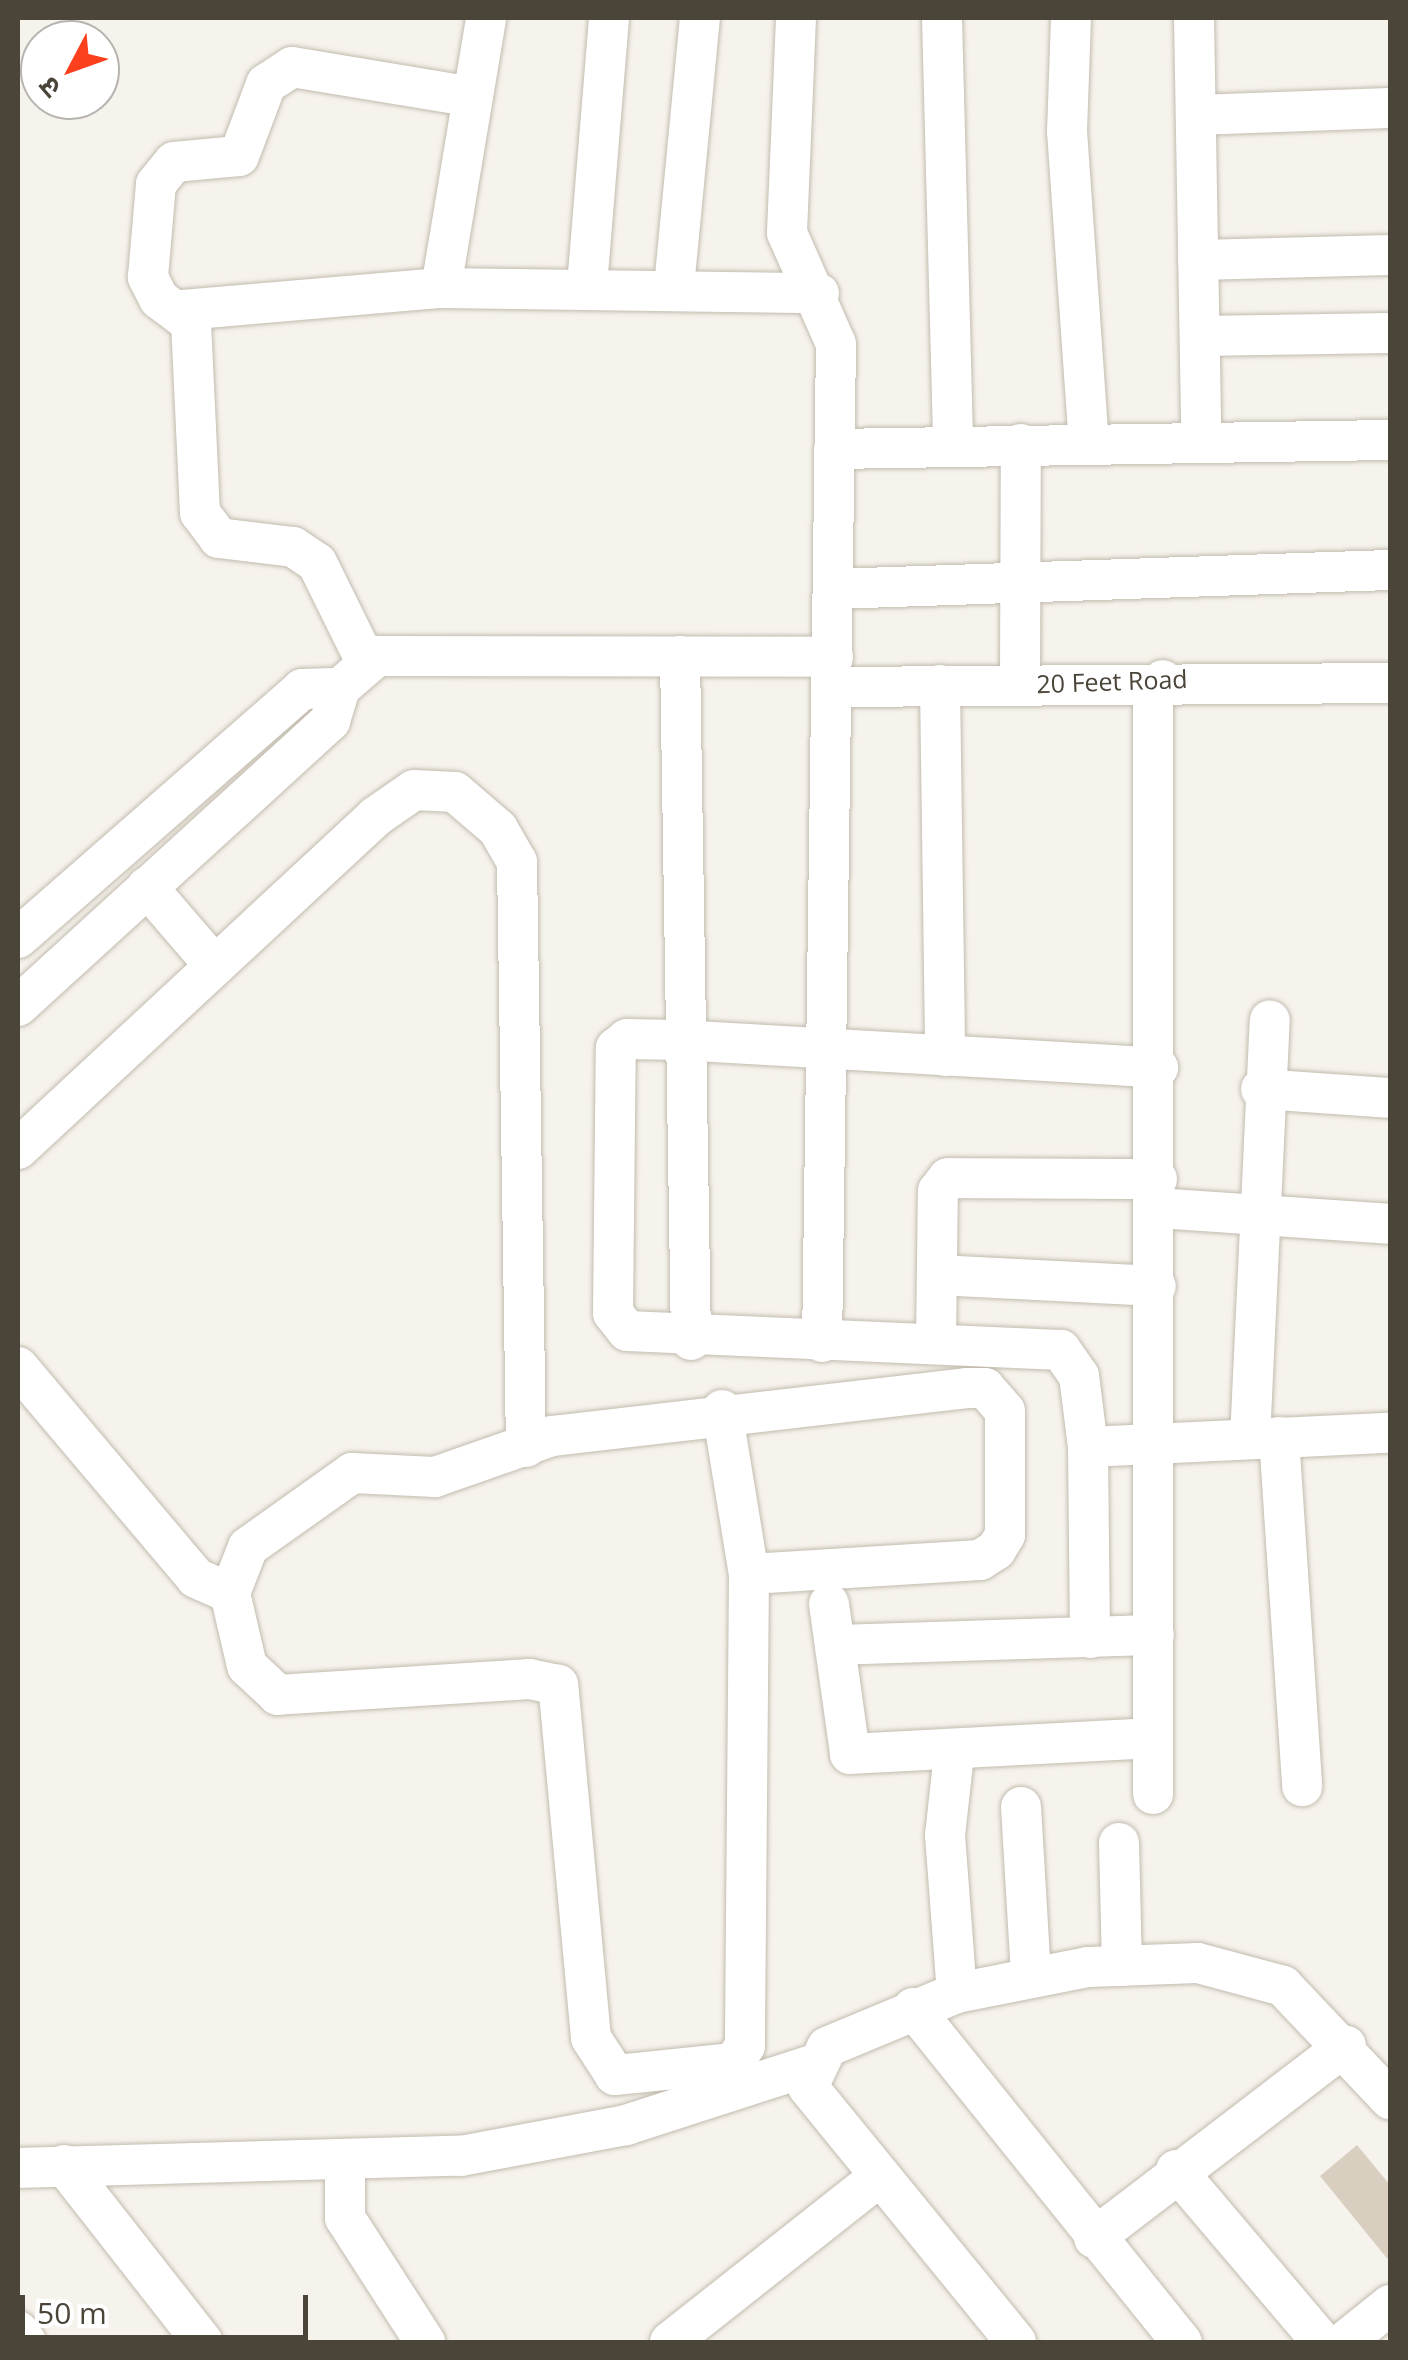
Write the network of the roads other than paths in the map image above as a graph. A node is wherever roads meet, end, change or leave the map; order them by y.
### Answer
1 (486, 18) edge
2 (609, 18) edge
3 (700, 18) edge
4 (796, 18) edge
5 (942, 18) edge
6 (1071, 18) edge
7 (1194, 18) edge
8 (473, 96) junction
9 (1390, 108) edge
10 (1196, 115) junction
11 (1390, 255) edge
12 (1198, 260) junction
13 (587, 286) junction
14 (674, 287) junction
15 (441, 288) junction
16 (819, 293) junction
17 (184, 310) junction
18 (1390, 333) edge
19 (1200, 336) junction
20 (1202, 440) junction
21 (1390, 440) edge
22 (1090, 443) junction
23 (1021, 444) junction
24 (953, 446) junction
25 (834, 449) junction
26 (1390, 570) edge
27 (1019, 581) junction
28 (834, 589) junction
29 (680, 656) junction
30 (833, 672) junction
31 (354, 676) junction
32 (1163, 680) junction
33 (1020, 683) junction
34 (1390, 684) edge
35 (940, 685) junction
36 (147, 888) junction
37 (18, 938) edge
38 (215, 966) junction
39 (18, 1006) edge
40 (1270, 1020) dead end
41 (679, 1040) junction
42 (830, 1050) junction
43 (946, 1056) junction
44 (1158, 1068) junction
45 (1261, 1090) junction
46 (1390, 1098) edge
47 (22, 1137) edge
48 (1157, 1194) junction
49 (1257, 1215) junction
50 (1390, 1224) edge
51 (937, 1276) junction
52 (1156, 1286) junction
53 (691, 1340) junction
54 (822, 1342) junction
55 (936, 1344) junction
56 (18, 1368) edge
57 (722, 1410) junction
58 (1390, 1432) edge
59 (1265, 1438) junction
60 (1155, 1443) junction
61 (1088, 1446) junction
62 (526, 1447) junction
63 (748, 1574) junction
64 (230, 1594) junction
65 (829, 1604) dead end
66 (1154, 1635) junction
67 (1090, 1638) junction
68 (836, 1645) junction
69 (1154, 1738) junction
70 (954, 1754) junction
71 (1302, 1786) dead end
72 (1153, 1794) dead end
73 (1021, 1807) dead end
74 (1120, 1843) dead end
75 (1122, 1966) junction
76 (1031, 1976) junction
77 (957, 1993) junction
78 (913, 2008) junction
79 (1346, 2045) junction
80 (812, 2065) junction
81 (1390, 2099) edge
82 (346, 2164) junction
83 (64, 2165) junction
84 (18, 2168) edge
85 (1176, 2170) junction
86 (878, 2177) junction
87 (1094, 2238) junction
88 (1390, 2305) edge
89 (18, 2331) edge
90 (26, 2342) edge
91 (204, 2342) edge
92 (424, 2342) edge
93 (670, 2342) edge
94 (1016, 2342) edge
95 (1182, 2342) edge
96 (1322, 2342) edge
97 (1344, 2342) edge

1 - 8 street
2 - 13 street
3 - 14 street
4 - 16 street
5 - 24 street
6 - 22 street
7 - 10 street
8 - 15 street
8 - 17 street
9 - 10 street
10 - 12 street
11 - 12 street
12 - 19 street
13 - 14 street
13 - 15 street
14 - 16 street
15 - 17 street
16 - 25 street
17 - 31 street
18 - 19 street
19 - 20 street
20 - 21 street
20 - 22 street
22 - 23 street
23 - 24 street
23 - 27 street
24 - 25 street
25 - 28 street
26 - 27 street
27 - 28 street
27 - 33 street
28 - 30 street
29 - 30 street, 20 Feet Road
29 - 31 street, 20 Feet Road
29 - 41 street
30 - 35 street, 20 Feet Road
30 - 42 street
31 - 36 street
31 - 37 street, 20 Feet Road
32 - 33 street, 20 Feet Road
32 - 34 street, 20 Feet Road
32 - 44 street
33 - 35 street, 20 Feet Road
35 - 43 street
36 - 38 street
36 - 39 street
38 - 47 street
38 - 62 street
40 - 45 street
41 - 42 street
41 - 53 street
41 - 53 street
42 - 43 street
42 - 54 street
43 - 44 street
44 - 48 street
45 - 46 street
45 - 49 street
48 - 49 street
48 - 51 street
48 - 52 street
49 - 50 street
49 - 59 street
51 - 52 street
51 - 55 street
52 - 60 street
53 - 54 street
54 - 55 street
55 - 61 street
56 - 64 street
57 - 62 street
57 - 63 street
57 - 63 street
58 - 59 street
59 - 60 street
59 - 71 street
60 - 61 street
60 - 66 street
61 - 67 street
62 - 64 street
63 - 64 street
65 - 68 street
66 - 67 street
66 - 69 street
67 - 68 street
68 - 70 street
69 - 70 street
69 - 72 street
70 - 77 street
73 - 76 street
74 - 75 street
75 - 76 street
75 - 79 street
76 - 77 street
77 - 78 street
78 - 80 street
78 - 87 street
79 - 81 street
79 - 85 street
80 - 82 street
80 - 86 street
82 - 83 street
82 - 92 street
83 - 84 street
83 - 91 street
85 - 87 street
85 - 96 street
86 - 93 street
86 - 94 street
87 - 95 street
88 - 97 street
89 - 90 street

